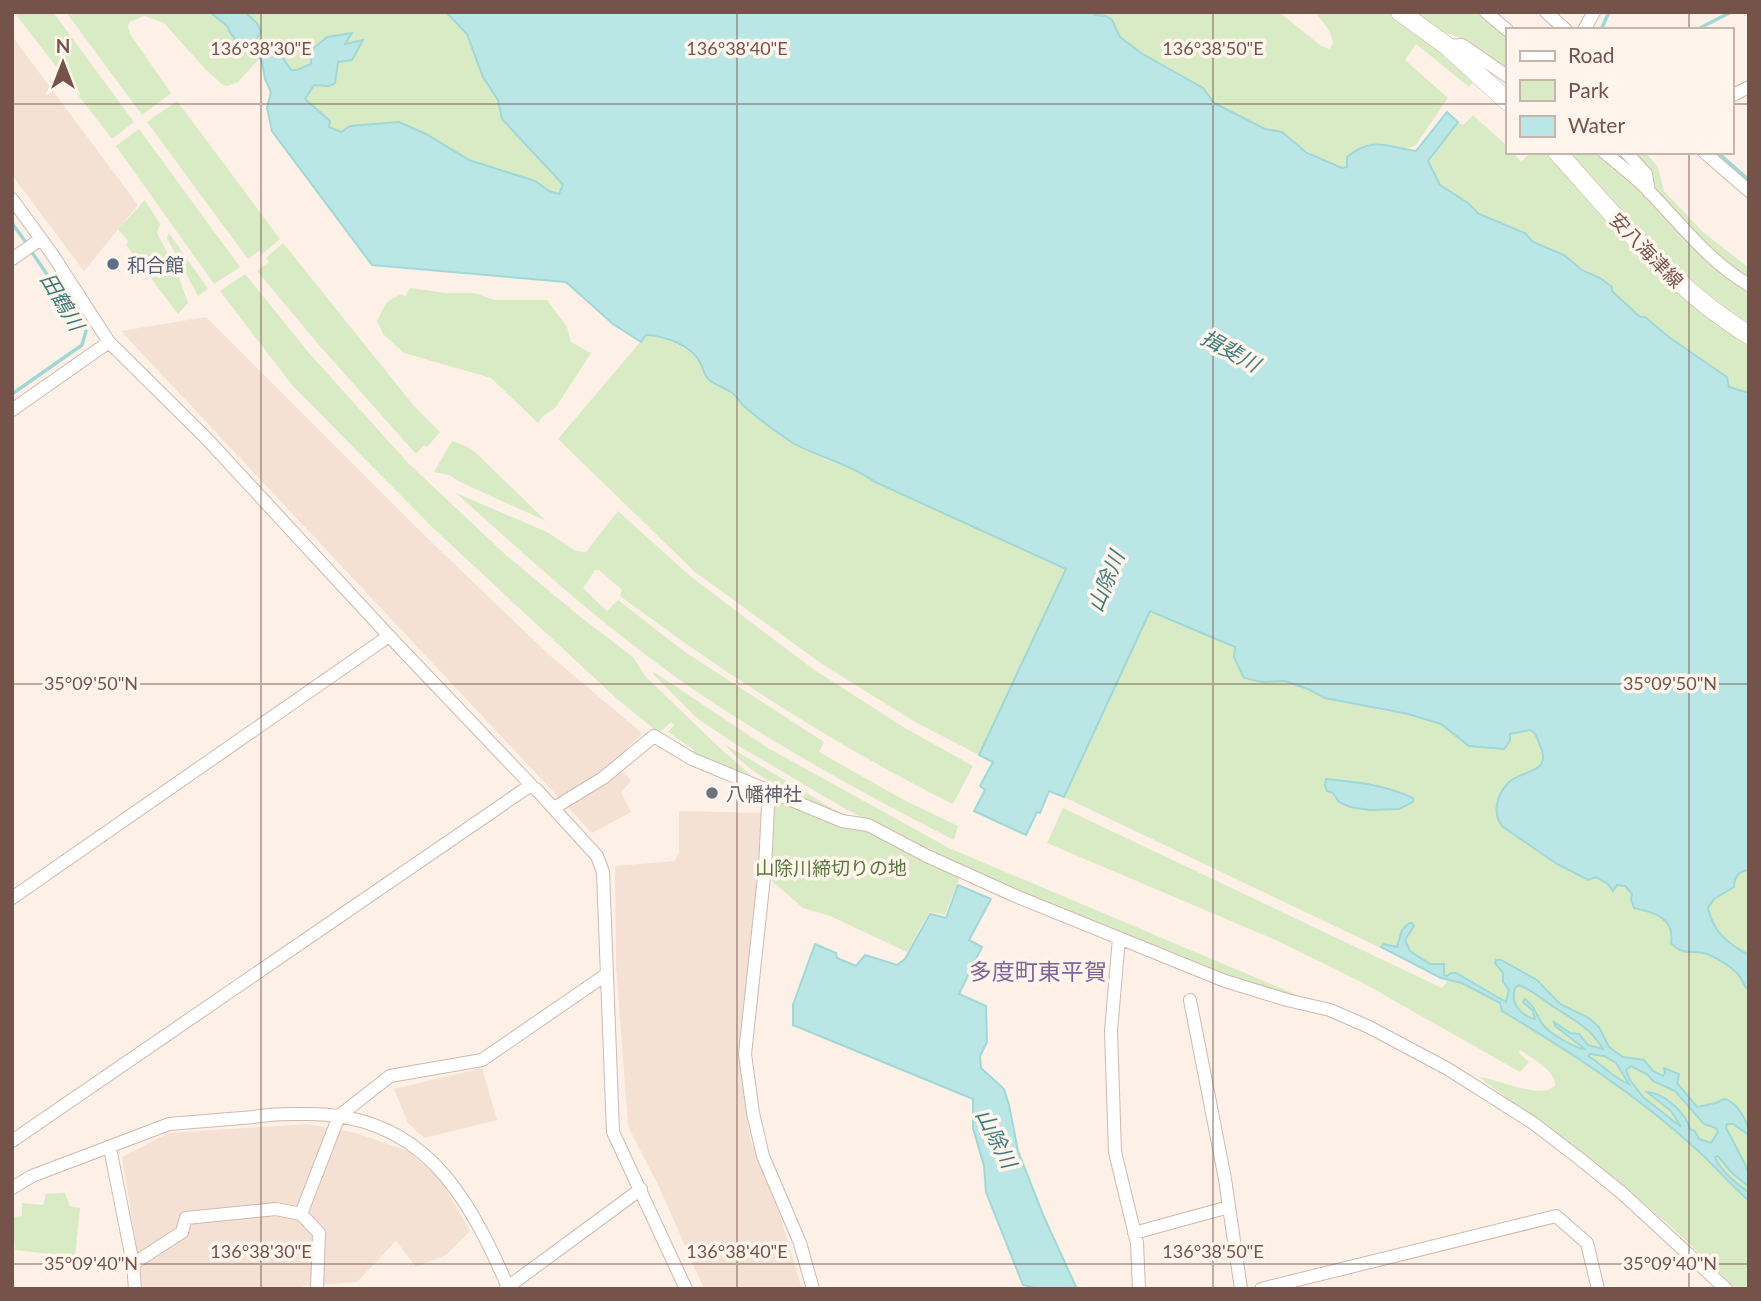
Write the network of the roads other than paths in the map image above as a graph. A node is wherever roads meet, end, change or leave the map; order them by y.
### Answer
1 (1400, 12) edge
2 (1486, 12) edge
3 (1546, 12) edge
4 (1594, 12) edge
5 (1564, 28) edge
6 (1585, 28) edge
7 (1506, 29) edge
8 (1447, 46) junction
9 (1506, 75) edge
10 (1749, 87) edge
11 (1733, 95) edge
12 (1506, 100) edge
13 (1559, 154) edge
14 (1606, 154) edge
15 (1628, 154) edge
16 (1706, 154) edge
17 (1749, 191) edge
18 (1649, 192) junction
19 (12, 199) edge
20 (39, 240) junction
21 (12, 259) edge
22 (1749, 285) edge
23 (1749, 335) edge
24 (109, 342) junction
25 (12, 410) edge
26 (389, 636) junction
27 (536, 789) dead end
28 (776, 792) junction
29 (554, 808) junction
30 (12, 898) edge
31 (1119, 938) junction
32 (607, 974) junction
33 (1190, 1000) dead end
34 (339, 1116) junction
35 (12, 1141) edge
36 (110, 1148) junction
37 (12, 1188) edge
38 (641, 1189) junction
39 (1229, 1207) junction
40 (301, 1214) junction
41 (1134, 1233) junction
42 (133, 1264) junction
43 (507, 1288) edge
44 (135, 1289) edge
45 (317, 1289) edge
46 (685, 1289) edge
47 (813, 1289) edge
48 (1139, 1289) edge
49 (1241, 1289) edge
50 (1261, 1289) edge
51 (1598, 1289) edge
52 (1726, 1289) edge

1 - 8 main road
2 - 7 street
3 - 5 street
4 - 6 street
8 - 9 street
8 - 12 main road
10 - 11 street
13 - 23 main road, 安八海津線
14 - 18 street
15 - 18 street
16 - 17 street
18 - 22 street
19 - 20 street
20 - 21 street
20 - 24 street
24 - 25 street
24 - 26 street
26 - 30 street
26 - 35 street
27 - 29 street
28 - 29 street
28 - 31 street
28 - 47 street
29 - 32 street
31 - 41 street
31 - 52 street
32 - 34 street
32 - 38 street
33 - 39 street
34 - 36 street
34 - 40 street
34 - 43 street
36 - 37 street
36 - 42 street
38 - 43 street
38 - 46 street
39 - 41 street
39 - 49 street
40 - 42 street
40 - 45 street
41 - 48 street
42 - 44 street
50 - 51 street

